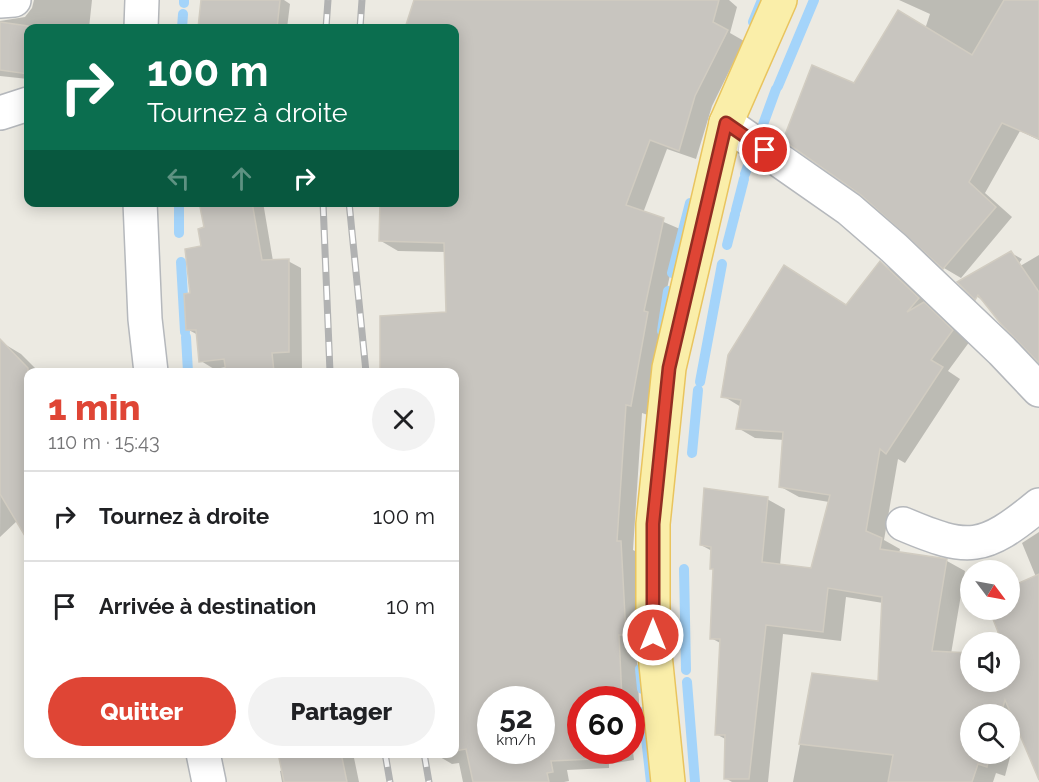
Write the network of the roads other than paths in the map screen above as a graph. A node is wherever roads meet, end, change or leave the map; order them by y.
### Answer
1 (14, 0) edge
2 (142, 0) edge
3 (780, 0) edge
4 (0, 1) edge
5 (141, 24) edge
6 (24, 105) edge
7 (0, 113) edge
8 (726, 123) junction
9 (140, 207) edge
10 (151, 368) edge
11 (1039, 390) edge
12 (1039, 505) edge
13 (903, 525) dead end
14 (204, 758) edge
15 (209, 782) edge
16 (668, 782) edge

1 - 4 street
2 - 5 street
3 - 8 main road
6 - 7 street
8 - 11 street
8 - 16 main road
9 - 10 street
12 - 13 street
14 - 15 street

